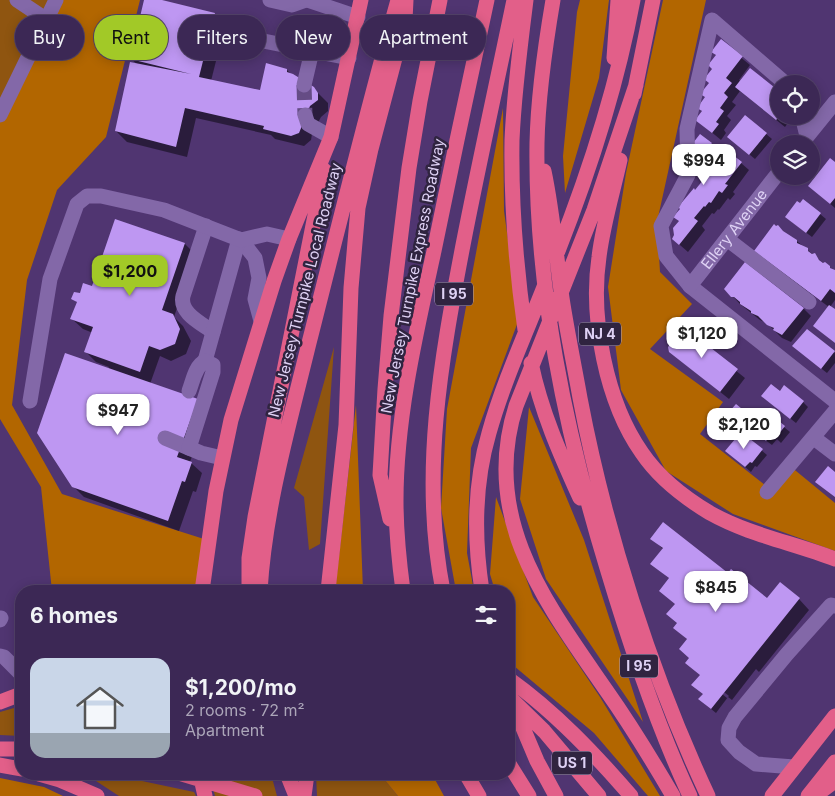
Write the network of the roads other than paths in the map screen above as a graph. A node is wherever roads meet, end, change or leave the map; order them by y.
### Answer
1 (17, 0) edge
2 (56, 0) edge
3 (270, 0) edge
4 (307, 0) edge
5 (361, 0) edge
6 (398, 0) edge
7 (406, 0) edge
8 (440, 0) edge
9 (487, 0) edge
10 (514, 0) edge
11 (526, 0) edge
12 (553, 0) edge
13 (618, 0) edge
14 (633, 0) edge
15 (652, 0) edge
16 (40, 15) edge
17 (49, 15) edge
18 (358, 17) junction
19 (350, 53) edge
20 (27, 60) edge
21 (310, 60) edge
22 (349, 60) edge
23 (776, 75) edge
24 (614, 82) junction
25 (304, 85) tunnel mouth
26 (636, 85) junction
27 (835, 102) edge
28 (0, 115) edge
29 (305, 115) tunnel mouth
30 (808, 135) edge
31 (330, 140) junction
32 (537, 142) junction
33 (770, 184) edge
34 (206, 226) junction
35 (240, 239) junction
36 (289, 239) junction
37 (727, 239) junction
38 (690, 286) junction
39 (809, 302) dead end
40 (261, 321) junction
41 (213, 332) junction
42 (205, 361) junction
43 (189, 391) dead end
44 (30, 401) dead end
45 (835, 401) edge
46 (835, 411) edge
47 (165, 438) dead end
48 (814, 438) junction
49 (189, 448) junction
50 (835, 454) edge
51 (222, 458) junction
52 (767, 492) dead end
53 (597, 534) junction
54 (835, 559) edge
55 (400, 566) junction
56 (203, 585) edge
57 (249, 585) edge
58 (261, 585) edge
59 (329, 585) edge
60 (402, 585) edge
61 (442, 585) edge
62 (481, 585) edge
63 (835, 606) edge
64 (515, 684) edge
65 (15, 696) edge
66 (0, 702) edge
67 (515, 703) edge
68 (515, 707) edge
69 (835, 716) edge
70 (0, 749) edge
71 (15, 749) edge
72 (835, 762) edge
73 (0, 765) edge
74 (794, 767) junction
75 (15, 768) edge
76 (515, 774) edge
77 (60, 780) edge
78 (201, 780) edge
79 (202, 780) edge
80 (470, 780) edge
81 (835, 781) edge
82 (97, 796) edge
83 (205, 796) edge
84 (255, 796) edge
85 (479, 796) edge
86 (529, 796) edge
87 (556, 796) edge
88 (599, 796) edge
89 (631, 796) edge
90 (673, 796) edge
91 (690, 796) edge
92 (708, 796) edge
93 (772, 796) edge
94 (808, 796) edge
95 (815, 796) edge

1 - 16 street
2 - 17 street
3 - 4 street
4 - 18 street
5 - 18 highway
6 - 58 highway, New Jersey Turnpike Local Roadway
7 - 59 highway
8 - 55 highway
9 - 55 highway, New Jersey Turnpike Express Roadway / I 95
10 - 61 highway, I 95
11 - 53 highway
12 - 32 highway, I 95
13 - 24 highway
14 - 24 highway
15 - 26 highway, NJ 4
18 - 19 highway
20 - 28 street
21 - 25 street
22 - 31 highway
23 - 38 street
24 - 62 highway
26 - 54 highway, NJ 4
26 - 90 highway
27 - 30 street
29 - 31 street
31 - 36 highway
31 - 57 highway
32 - 53 highway, I 95
32 - 92 highway
33 - 37 street, Ellery Avenue
34 - 35 street
34 - 41 street
34 - 44 street
35 - 36 street
35 - 40 street
35 - 41 street
36 - 40 highway
37 - 38 street, Ellery Avenue
37 - 39 street
38 - 45 street
40 - 51 highway
41 - 42 street
42 - 43 street
42 - 49 street
46 - 48 street
47 - 49 street
48 - 50 street
48 - 52 street
49 - 51 street
51 - 56 highway
53 - 91 highway, I 95
55 - 60 highway, New Jersey Turnpike Express Roadway / I 95
63 - 74 street
64 - 89 highway
65 - 66 highway
67 - 88 highway, US 1
68 - 87 highway
69 - 74 highway
70 - 71 highway
72 - 94 highway
73 - 75 highway
74 - 93 highway
76 - 86 highway
77 - 82 highway
78 - 83 highway
79 - 84 highway
80 - 85 highway
81 - 95 highway

